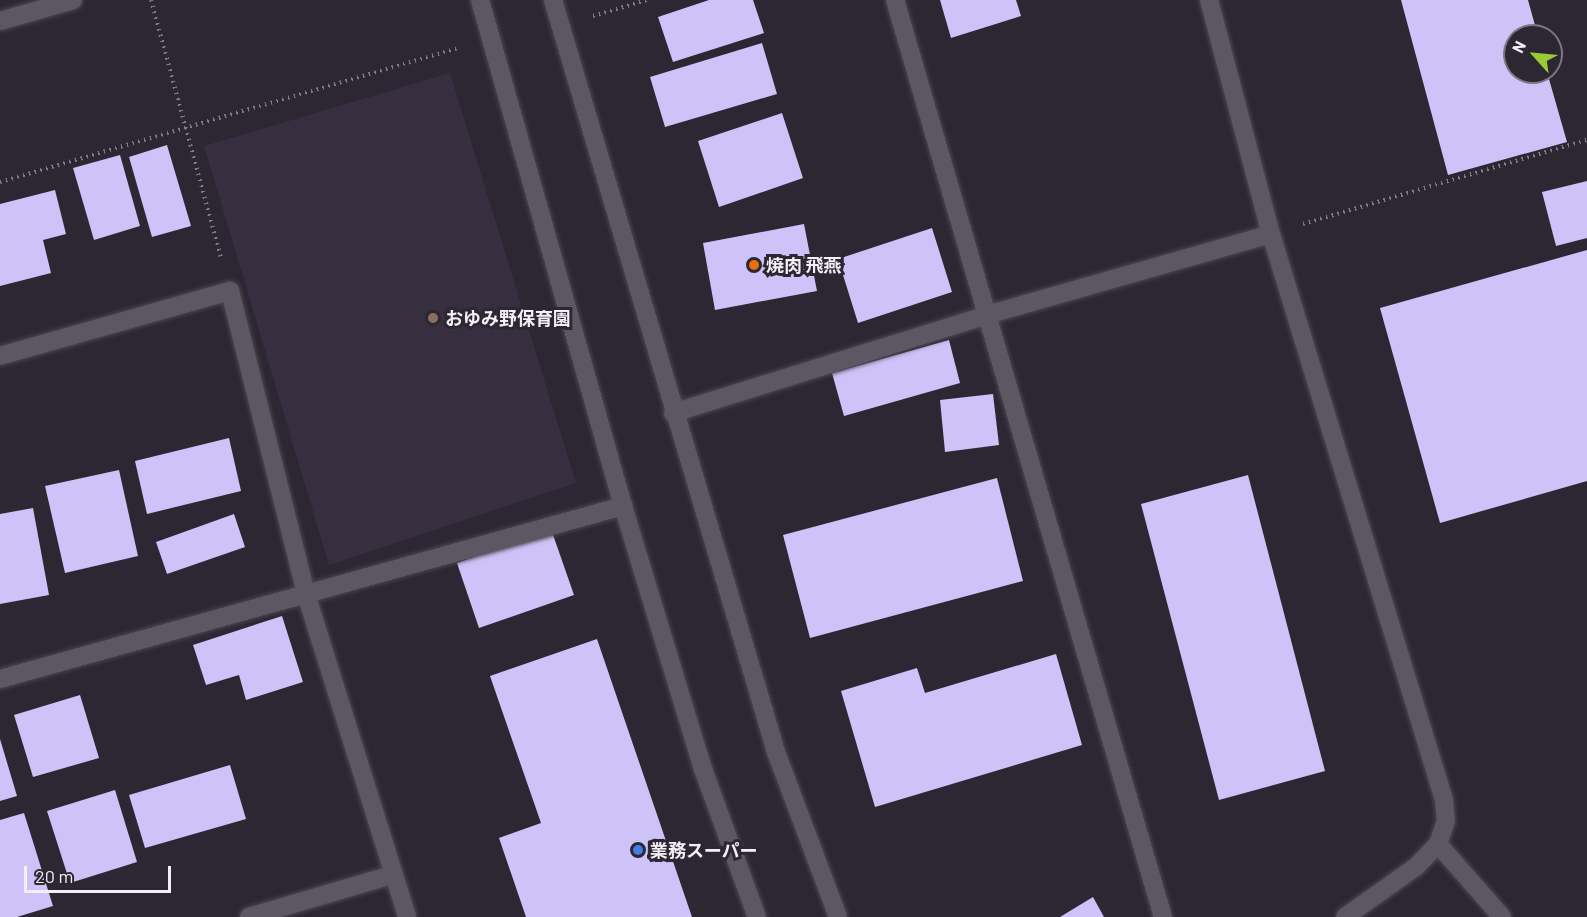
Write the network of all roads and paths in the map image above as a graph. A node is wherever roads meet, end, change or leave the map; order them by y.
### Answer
1 (73, 0) edge
2 (151, 0) edge
3 (480, 0) edge
4 (553, 0) edge
5 (647, 0) edge
6 (895, 0) edge
7 (1209, 0) edge
8 (0, 21) edge
9 (561, 25) junction
10 (490, 38) junction
11 (185, 130) junction
12 (1587, 140) edge
13 (0, 183) edge
14 (1271, 234) junction
15 (230, 291) junction
16 (987, 315) junction
17 (0, 356) edge
18 (673, 413) junction
19 (623, 506) junction
20 (306, 594) junction
21 (0, 679) edge
22 (1438, 844) junction
23 (392, 875) junction
24 (249, 917) edge
25 (407, 917) edge
26 (757, 917) edge
27 (838, 917) edge
28 (1163, 917) edge
29 (1346, 917) edge
30 (1502, 917) edge

1 - 8 street
2 - 11 path
3 - 10 street
4 - 9 street
5 - 9 path
6 - 16 street
7 - 14 street
9 - 18 street
10 - 11 path
10 - 19 street
11 - 13 path
11 - 15 path
12 - 14 path
14 - 16 street
14 - 22 street
15 - 17 street
15 - 20 street
16 - 18 street
16 - 28 street
18 - 27 street
19 - 20 street
19 - 26 street
20 - 21 street
20 - 23 street
22 - 29 street
22 - 30 street
23 - 24 street
23 - 25 street

